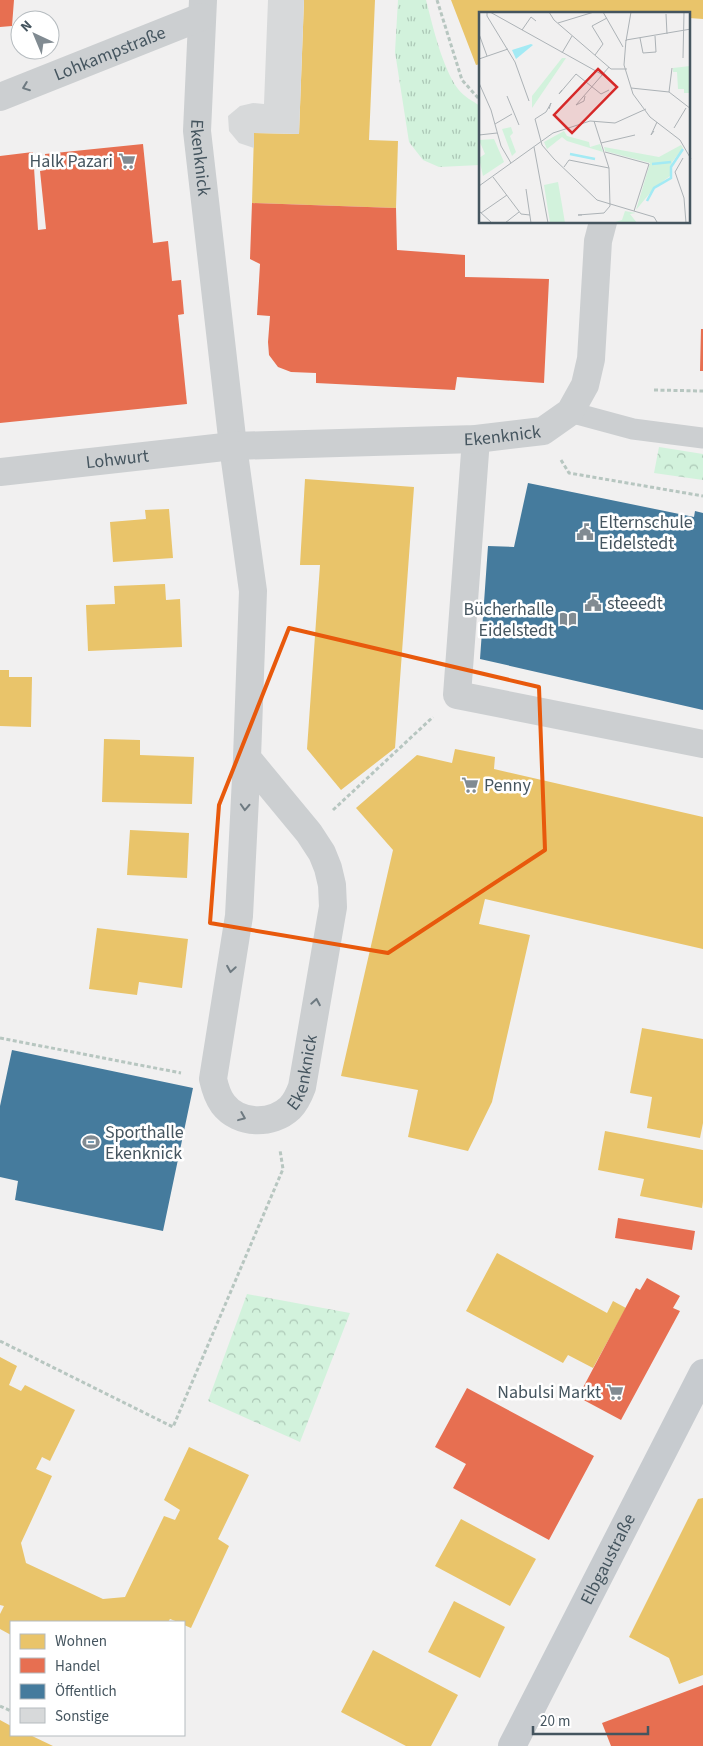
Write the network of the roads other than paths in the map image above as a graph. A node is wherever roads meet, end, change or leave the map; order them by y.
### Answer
1 (202, 9) edge
2 (0, 97) edge
3 (602, 224) edge
4 (570, 412) junction
5 (703, 438) edge
6 (476, 439) junction
7 (233, 446) junction
8 (0, 472) edge
9 (703, 744) edge
10 (247, 758) junction
11 (703, 1374) edge
12 (512, 1746) edge

1 -> 2 street, Lohkampstraße
1 - 7 street, Ekenknick
3 - 4 street, Ekenknick
4 - 5 lane
4 - 6 street, Ekenknick
6 - 7 street, Ekenknick
6 - 9 street
7 - 8 street, Lohwurt
7 - 10 street, Ekenknick
10 -> 10 street, Ekenknick
11 - 12 main road, Elbgaustraße

